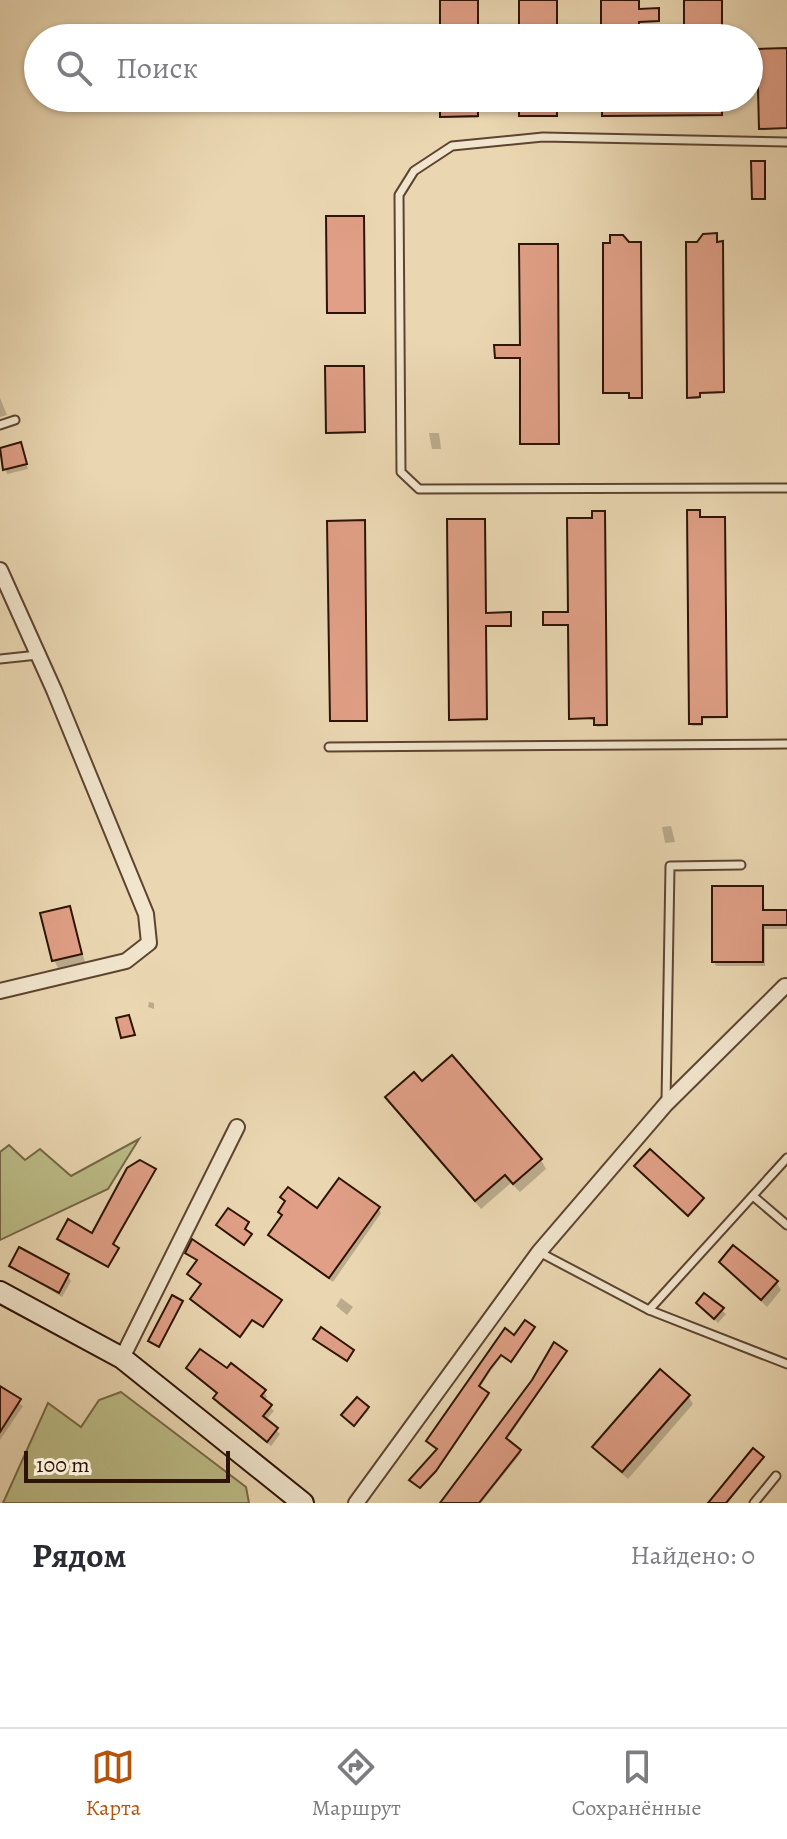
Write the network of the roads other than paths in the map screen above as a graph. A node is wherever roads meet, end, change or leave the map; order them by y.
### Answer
1 (787, 142) edge
2 (15, 420) dead end
3 (0, 425) edge
4 (787, 488) edge
5 (0, 570) edge
6 (38, 655) junction
7 (0, 659) edge
8 (787, 744) edge
9 (329, 747) dead end
10 (741, 865) dead end
11 (785, 986) dead end
12 (0, 991) edge
13 (666, 1104) junction
14 (237, 1127) dead end
15 (787, 1158) edge
16 (753, 1196) junction
17 (787, 1225) edge
18 (539, 1252) junction
19 (0, 1292) edge
20 (649, 1310) junction
21 (122, 1358) junction
22 (787, 1364) edge
23 (776, 1476) dead end
24 (303, 1503) edge
25 (356, 1503) edge
26 (754, 1503) edge

1 - 4 lane
2 - 3 lane
5 - 6 street
6 - 7 lane
6 - 12 street
8 - 9 lane
10 - 13 lane
11 - 13 street
13 - 18 street
14 - 21 street
15 - 16 lane
16 - 17 lane
16 - 20 lane
18 - 20 lane
18 - 25 street
19 - 21 main road
20 - 22 lane
21 - 24 main road
23 - 26 lane

